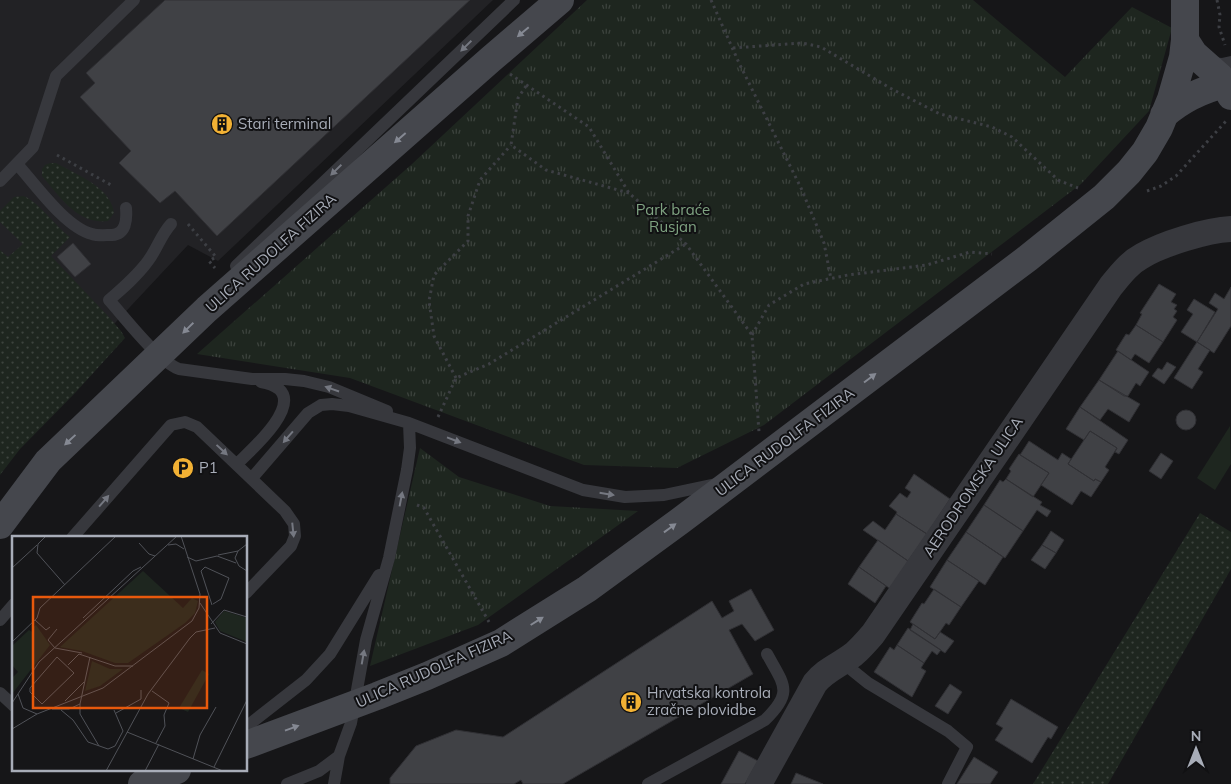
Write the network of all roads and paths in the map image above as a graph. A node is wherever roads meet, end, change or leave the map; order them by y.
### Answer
1 (134, 0) edge
2 (514, 0) edge
3 (560, 0) edge
4 (711, 0) edge
5 (1185, 0) edge
6 (1217, 0) edge
7 (1185, 40) junction
8 (733, 48) junction
9 (507, 72) dead end
10 (1225, 72) edge
11 (526, 86) junction
12 (1164, 115) junction
13 (1231, 116) edge
14 (511, 145) junction
15 (57, 155) dead end
16 (16, 164) junction
17 (0, 181) edge
18 (111, 185) dead end
19 (629, 193) junction
20 (1142, 193) dead end
21 (1104, 197) junction
22 (126, 208) dead end
23 (171, 224) joint
24 (1227, 227) edge
25 (686, 244) junction
26 (1028, 258) junction
27 (223, 273) junction
28 (831, 279) junction
29 (207, 309) junction
30 (752, 335) junction
31 (159, 356) junction
32 (456, 378) junction
33 (252, 379) junction
34 (436, 422) dead end
35 (409, 423) junction
36 (761, 460) junction
37 (237, 464) junction
38 (252, 478) junction
39 (738, 479) junction
40 (402, 496) junction
41 (0, 525) edge
42 (74, 536) edge
43 (389, 558) junction
44 (248, 591) edge
45 (12, 606) edge
46 (0, 620) edge
47 (501, 643) junction
48 (767, 654) dead end
49 (842, 662) junction
50 (0, 693) edge
51 (12, 704) edge
52 (355, 705) junction
53 (248, 725) edge
54 (248, 743) edge
55 (339, 756) junction
56 (172, 772) edge
57 (142, 784) edge
58 (287, 784) edge
59 (334, 784) edge
60 (648, 784) edge
61 (759, 784) edge
62 (948, 784) edge

1 - 16 lane
2 -> 27 lane
3 -> 29 street, ULICA RUDOLFA FIZIRA
4 - 8 path
5 - 7 street, ULICA RUDOLFA FIZIRA
6 - 10 path
7 - 10 street
7 - 12 street, ULICA RUDOLFA FIZIRA
8 - 21 path
8 - 28 path
9 - 11 path
10 - 12 street
11 - 14 path
11 - 19 path
12 - 21 street, ULICA RUDOLFA FIZIRA
13 - 20 path
14 - 19 path
14 - 32 path
15 - 18 path
16 - 17 lane
16 - 22 lane
19 - 25 path
21 - 26 street, ULICA RUDOLFA FIZIRA
23 - 27 path
23 - 31 lane
24 - 49 street, AERODROMSKA ULICA
25 - 30 path
25 - 32 path
26 - 28 path
36 -> 26 street, ULICA RUDOLFA FIZIRA
27 - 29 lane
28 - 30 path
29 -> 31 street, ULICA RUDOLFA FIZIRA
30 - 36 path
31 - 33 lane
31 -> 41 street, ULICA RUDOLFA FIZIRA
32 - 34 path
35 -> 33 lane
33 - 37 lane
35 -> 38 lane
35 -> 39 lane
35 - 40 lane
36 - 39 street, ULICA RUDOLFA FIZIRA
37 - 38 lane
42 -> 37 lane
38 -> 44 lane
47 -> 39 street, ULICA RUDOLFA FIZIRA
43 -> 40 lane
40 - 47 path
52 -> 43 lane
43 - 53 lane
45 - 46 lane
47 - 52 street, ULICA RUDOLFA FIZIRA
48 - 60 lane
49 - 61 street, AERODROMSKA ULICA
49 - 62 lane
50 - 51 lane
54 -> 52 street, ULICA RUDOLFA FIZIRA
52 - 55 lane
55 - 58 lane
55 - 59 lane
56 - 57 street

